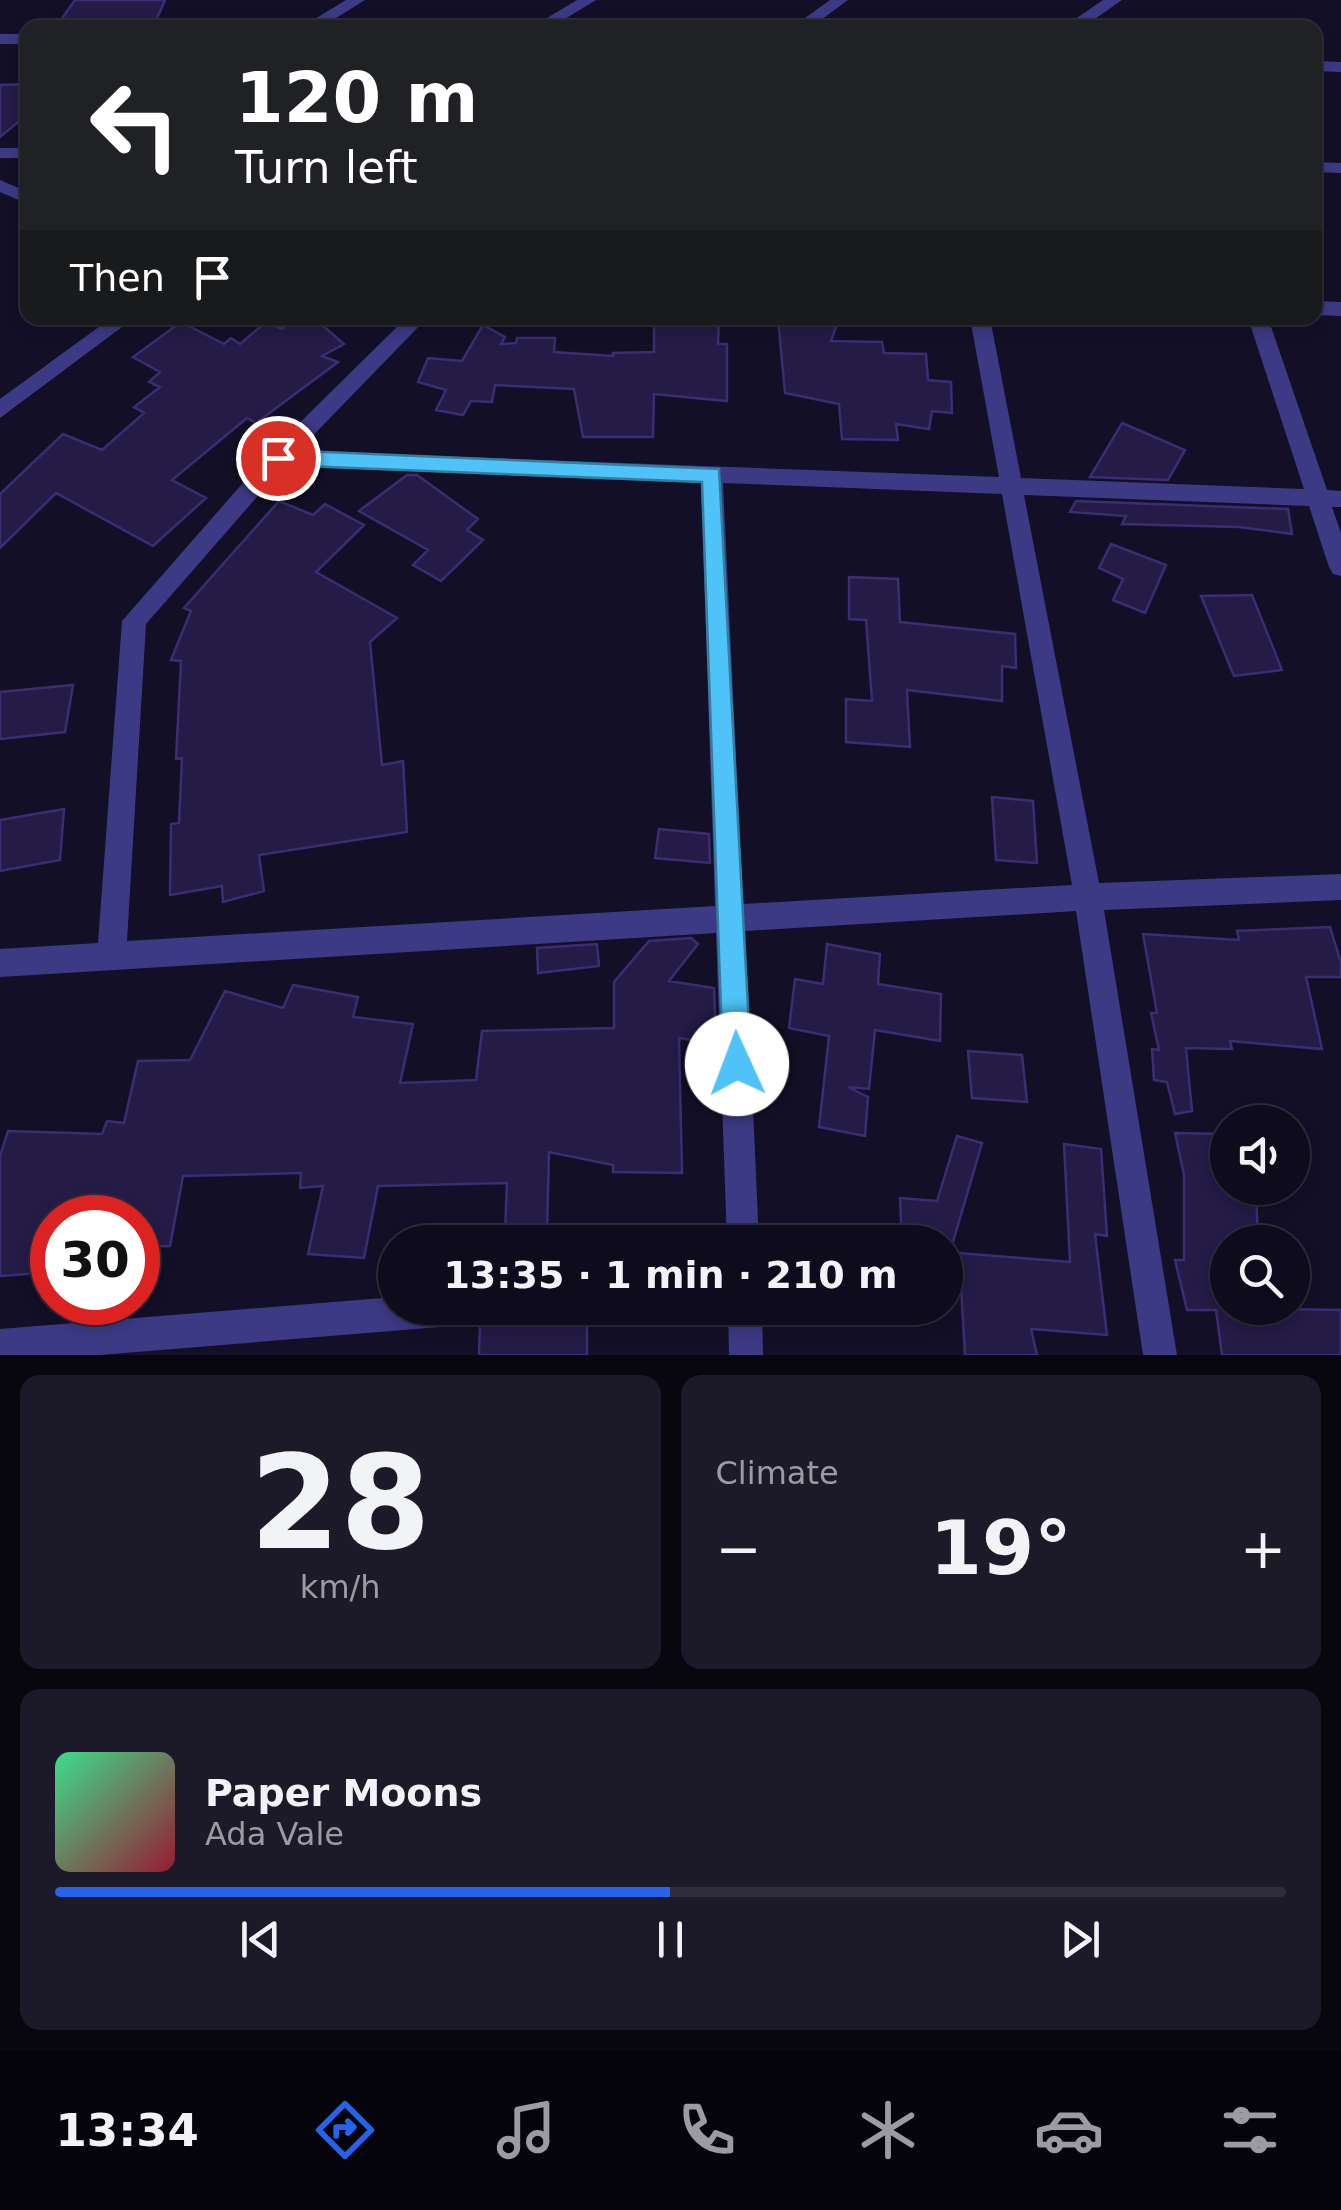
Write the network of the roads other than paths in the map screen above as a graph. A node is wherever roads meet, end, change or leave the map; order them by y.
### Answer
1 (357, 0) edge
2 (588, 0) edge
3 (840, 0) edge
4 (1114, 0) edge
5 (322, 20) edge
6 (551, 20) edge
7 (811, 20) edge
8 (1083, 20) edge
9 (115, 325) edge
10 (410, 325) edge
11 (981, 325) edge
12 (1260, 325) edge
13 (0, 410) edge
14 (278, 458) junction
15 (712, 474) junction
16 (1010, 486) junction
17 (1316, 498) junction
18 (1341, 499) edge
19 (1341, 567) edge
20 (1341, 887) edge
21 (1088, 897) junction
22 (733, 920) junction
23 (112, 956) junction
24 (0, 963) edge
25 (742, 1225) edge
26 (378, 1315) edge
27 (745, 1325) edge
28 (0, 1346) edge
29 (746, 1355) edge
30 (1160, 1355) edge

1 - 5 street
2 - 6 street
3 - 7 street
4 - 8 street
9 - 13 street
10 - 14 street
11 - 16 street
12 - 17 street
14 - 15 street
14 - 23 street
15 - 16 street
15 - 22 street
16 - 17 street
16 - 21 street
17 - 18 street
17 - 19 street
20 - 21 street
21 - 22 street
21 - 30 street
22 - 23 street
22 - 25 street
23 - 24 street
26 - 28 street
27 - 29 street

